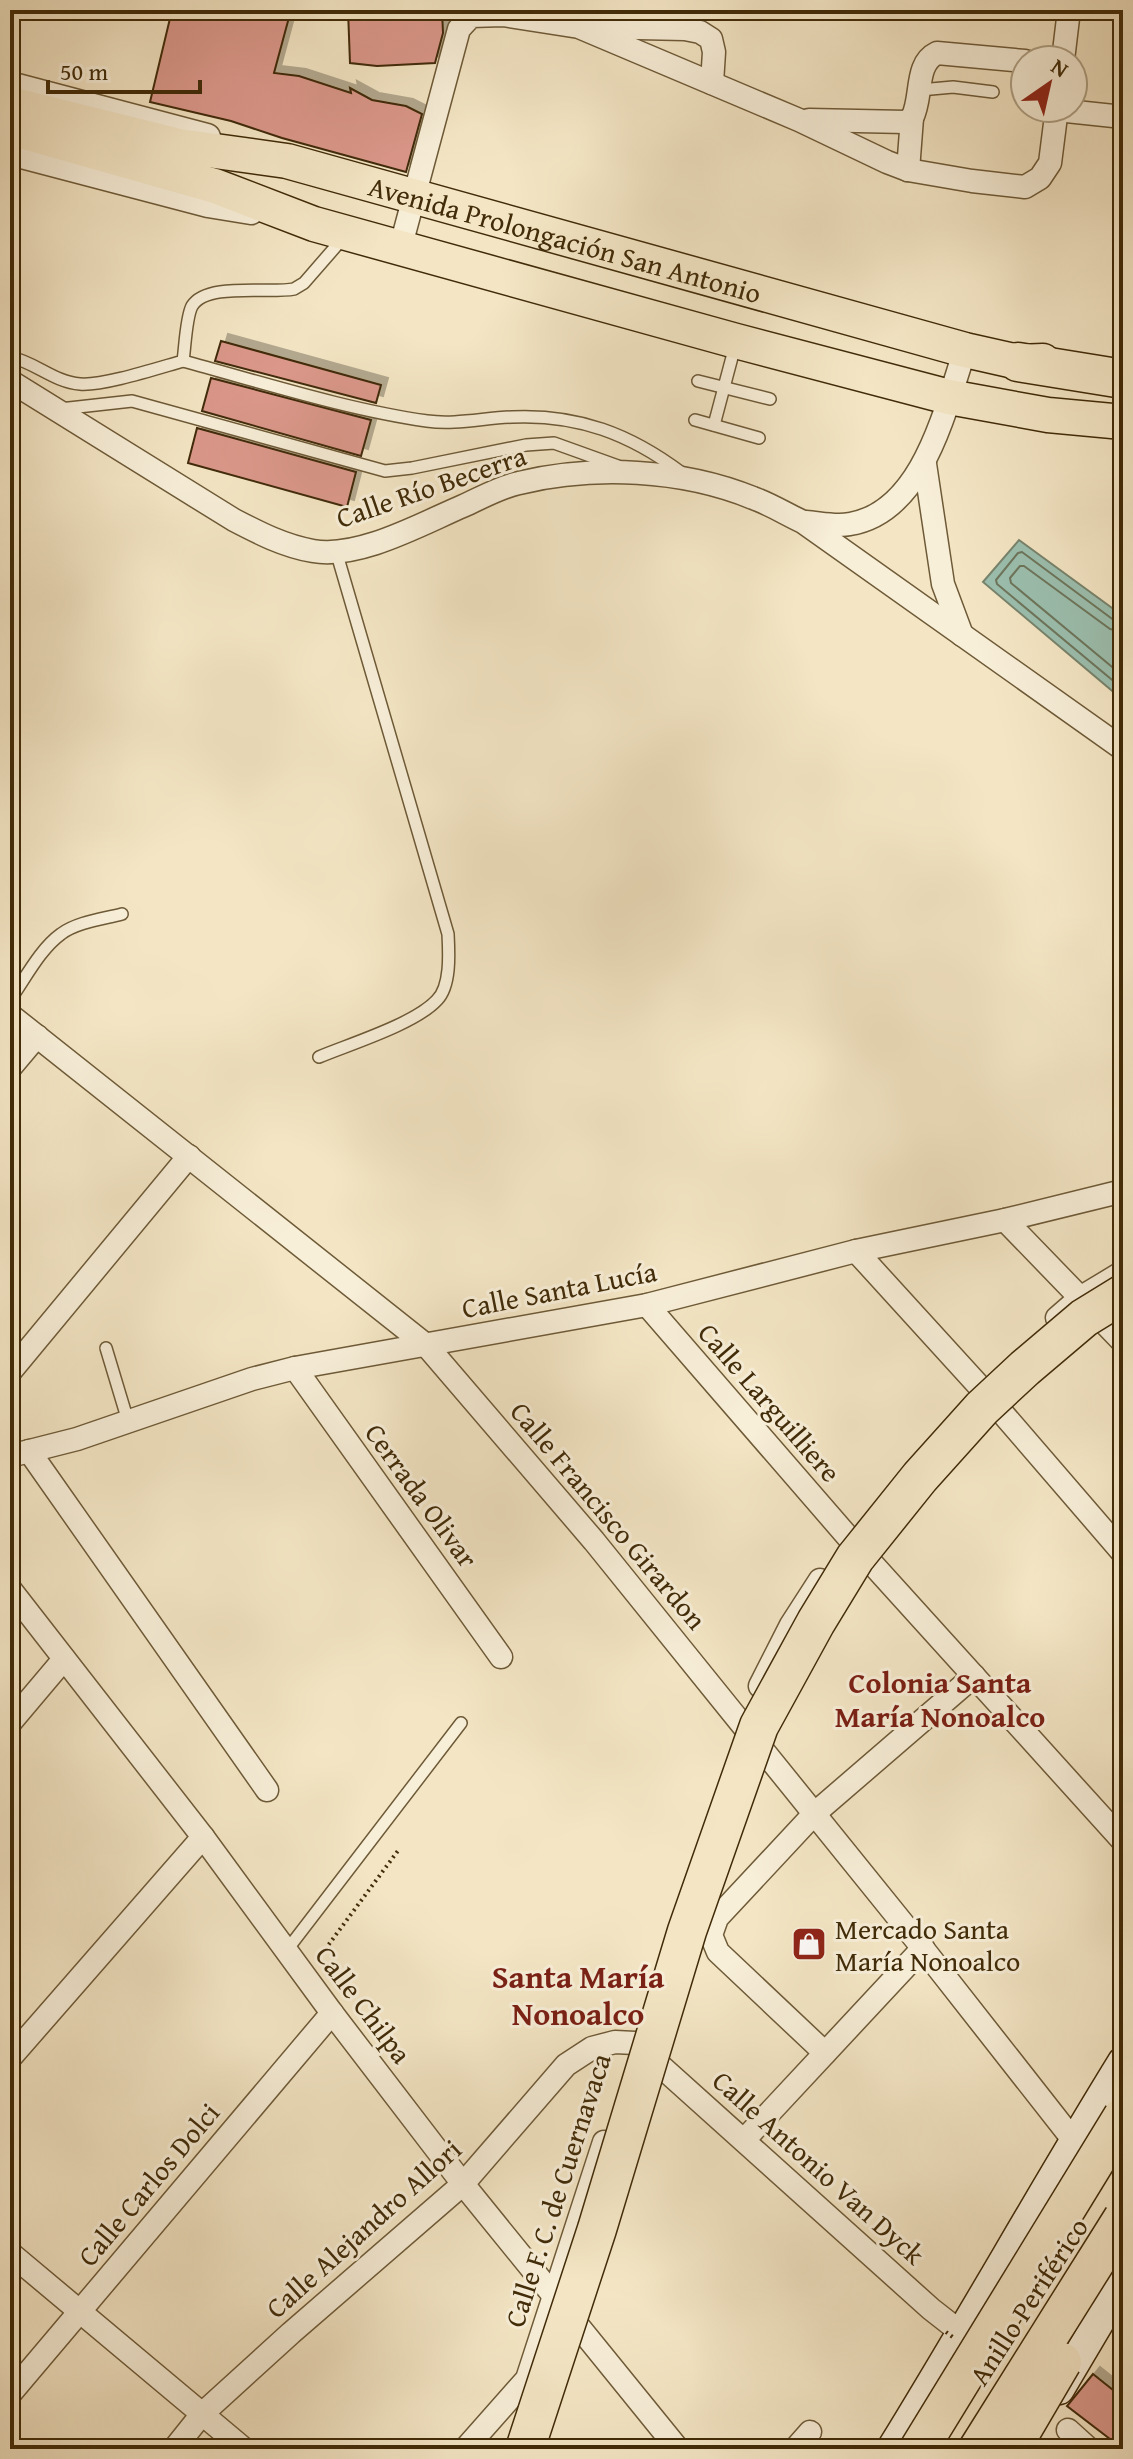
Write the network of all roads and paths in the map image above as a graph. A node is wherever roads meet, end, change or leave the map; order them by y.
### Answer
1 (1069, 10) edge
2 (579, 27) junction
3 (1065, 44) edge
4 (1009, 60) edge
5 (712, 83) junction
6 (10, 85) edge
7 (920, 90) junction
8 (993, 92) dead end
9 (10, 104) edge
10 (1089, 113) edge
11 (1123, 117) edge
12 (912, 118) junction
13 (799, 120) junction
14 (1055, 124) edge
15 (10, 128) edge
16 (10, 152) edge
17 (287, 161) junction
18 (908, 170) junction
19 (414, 198) junction
20 (301, 220) junction
21 (347, 234) junction
22 (400, 249) junction
23 (736, 341) junction
24 (965, 350) junction
25 (10, 357) edge
26 (183, 361) junction
27 (1123, 361) edge
28 (1018, 362) junction
29 (1123, 379) edge
30 (10, 381) edge
31 (698, 381) dead end
32 (724, 388) junction
33 (949, 397) junction
34 (770, 399) dead end
35 (57, 410) junction
36 (695, 420) dead end
37 (1123, 422) edge
38 (714, 425) junction
39 (759, 438) dead end
40 (925, 464) junction
41 (629, 471) junction
42 (694, 481) junction
43 (803, 522) junction
44 (336, 550) junction
45 (962, 635) junction
46 (1123, 749) edge
47 (122, 914) dead end
48 (10, 1000) edge
49 (10, 1015) edge
50 (37, 1036) junction
51 (319, 1057) dead end
52 (10, 1068) edge
53 (189, 1156) junction
54 (1123, 1191) edge
55 (1005, 1220) junction
56 (856, 1251) junction
57 (1123, 1272) edge
58 (1123, 1294) edge
59 (1080, 1298) junction
60 (647, 1305) junction
61 (1123, 1342) edge
62 (426, 1345) junction
63 (106, 1348) dead end
64 (295, 1368) junction
65 (10, 1372) edge
66 (979, 1386) junction
67 (128, 1421) junction
68 (20, 1453) edge
69 (848, 1537) junction
70 (1123, 1553) edge
71 (10, 1589) edge
72 (501, 1657) dead end
73 (64, 1659) junction
74 (974, 1676) junction
75 (10, 1723) edge
76 (461, 1723) dead end
77 (742, 1723) junction
78 (267, 1790) dead end
79 (814, 1814) junction
80 (203, 1837) junction
81 (1123, 1841) edge
82 (400, 1848) dead end
83 (923, 1948) junction
84 (287, 1950) junction
85 (306, 1975) junction
86 (332, 2013) junction
87 (635, 2043) junction
88 (825, 2053) junction
89 (10, 2058) edge
90 (1123, 2062) edge
91 (1123, 2116) edge
92 (745, 2139) junction
93 (1074, 2141) junction
94 (1119, 2173) edge
95 (463, 2184) junction
96 (1123, 2218) edge
97 (10, 2253) edge
98 (1123, 2259) edge
99 (1123, 2281) edge
100 (554, 2298) junction
101 (80, 2311) junction
102 (963, 2334) junction
103 (10, 2394) edge
104 (202, 2414) junction
105 (1068, 2430) dead end
106 (174, 2449) edge
107 (244, 2449) edge
108 (465, 2449) edge
109 (525, 2449) edge
110 (678, 2449) edge
111 (892, 2449) edge
112 (900, 2449) edge
113 (919, 2449) edge
114 (933, 2449) edge
115 (964, 2449) edge
116 (978, 2449) edge
117 (1011, 2449) edge
118 (1023, 2449) edge
119 (1089, 2449) edge

1 - 3 street
2 - 5 street
2 - 5 street
2 - 19 street
4 - 7 street
5 - 13 street
6 - 17 street, Avenida Prolongación San Antonio
7 - 8 lane
7 - 12 street
9 - 17 main road
10 - 11 street
12 - 13 street
12 - 18 street
13 - 18 street
14 - 18 street
15 - 20 main road
16 - 20 street, Avenida Prolongación San Antonio
17 - 19 main road, Avenida Prolongación San Antonio
19 - 22 street
19 - 24 main road, Avenida Prolongación San Antonio
20 - 21 main road, Avenida Prolongación San Antonio
21 - 22 main road, Avenida Prolongación San Antonio
21 - 26 lane
22 - 23 main road, Avenida Prolongación San Antonio
23 - 32 lane
23 - 33 main road, Avenida Prolongación San Antonio
24 - 28 main road, Avenida Prolongación San Antonio
24 - 33 street
25 - 26 lane
26 - 42 lane
27 - 28 main road, Avenida Prolongación San Antonio
28 - 29 highway
30 - 35 street, Calle Río Becerra
31 - 32 lane
32 - 34 lane
32 - 38 lane
33 - 37 main road, Avenida Prolongación San Antonio
33 - 40 street
35 - 41 lane
35 - 44 street, Calle Río Becerra
36 - 38 lane
38 - 39 lane
40 - 43 street
40 - 45 street
41 - 42 street, Calle Río Becerra
41 - 44 street, Calle Río Becerra
42 - 43 street, Calle Río Becerra
43 - 45 street, Calle Río Becerra
44 - 51 lane
45 - 46 street, Calle Río Becerra
47 - 48 lane
49 - 50 street, Calle Francisco Girardon
50 - 52 street
50 - 53 street, Calle Francisco Girardon
53 - 62 street, Calle Francisco Girardon
53 - 65 street
54 - 55 street, Calle Santa Lucía
55 - 56 street, Calle Santa Lucía
55 - 59 street
56 - 60 street, Calle Santa Lucía
56 - 66 street
57 - 59 street, Calle F. C. de Cuernavaca
58 - 109 highway, bridge
59 - 61 street
59 - 66 street, Calle F. C. de Cuernavaca
60 - 62 street, Calle Santa Lucía
60 - 69 street, Calle Larguilliere
62 - 64 street, Calle Santa Lucía
62 - 77 street, Calle Francisco Girardon
63 - 67 lane
64 - 67 street, Calle Santa Lucía
64 - 72 street, Cerrada Olivar
66 - 69 street, Calle F. C. de Cuernavaca
66 - 70 street
67 - 68 street, Calle Santa Lucía
68 - 78 street
69 - 74 street, Calle Larguilliere
69 - 77 street, Calle F. C. de Cuernavaca
71 - 73 street, Calle Chilpa
73 - 75 street
73 - 80 street, Calle Chilpa
74 - 79 street
74 - 81 street, Calle Larguilliere
76 - 84 lane
77 - 79 street, Calle Francisco Girardon
77 - 87 street, Calle F. C. de Cuernavaca
79 - 83 street, Calle Francisco Girardon
79 - 88 street
80 - 84 street, Calle Chilpa
80 - 89 street
82 - 85 path
83 - 88 street
83 - 93 street, Calle Francisco Girardon
84 - 85 street, Calle Chilpa
85 - 86 street, Calle Chilpa
86 - 95 street, Calle Chilpa
86 - 101 street, Calle Carlos Dolci
87 - 92 street, Calle Antonio Van Dyck
87 - 95 street, Calle Alejandro Allori
87 - 100 street, Calle F. C. de Cuernavaca
88 - 92 street
90 - 93 main road
91 - 113 highway, bridge
92 - 102 street, Calle Antonio Van Dyck
93 - 102 main road
94 - 112 highway
94 - 114 highway, Anillo Periférico
94 - 115 highway, Anillo Periférico
95 - 100 street, Calle Chilpa
95 - 104 street, Calle Alejandro Allori
96 - 116 highway, bridge
97 - 101 street
98 - 117 highway, bridge
99 - 118 main road
100 - 108 street, Calle F. C. de Cuernavaca
100 - 110 street, Calle Chilpa
101 - 103 street, Calle Carlos Dolci
101 - 104 street
102 - 111 main road
104 - 106 street, Calle Alejandro Allori
104 - 107 street
105 - 119 street

